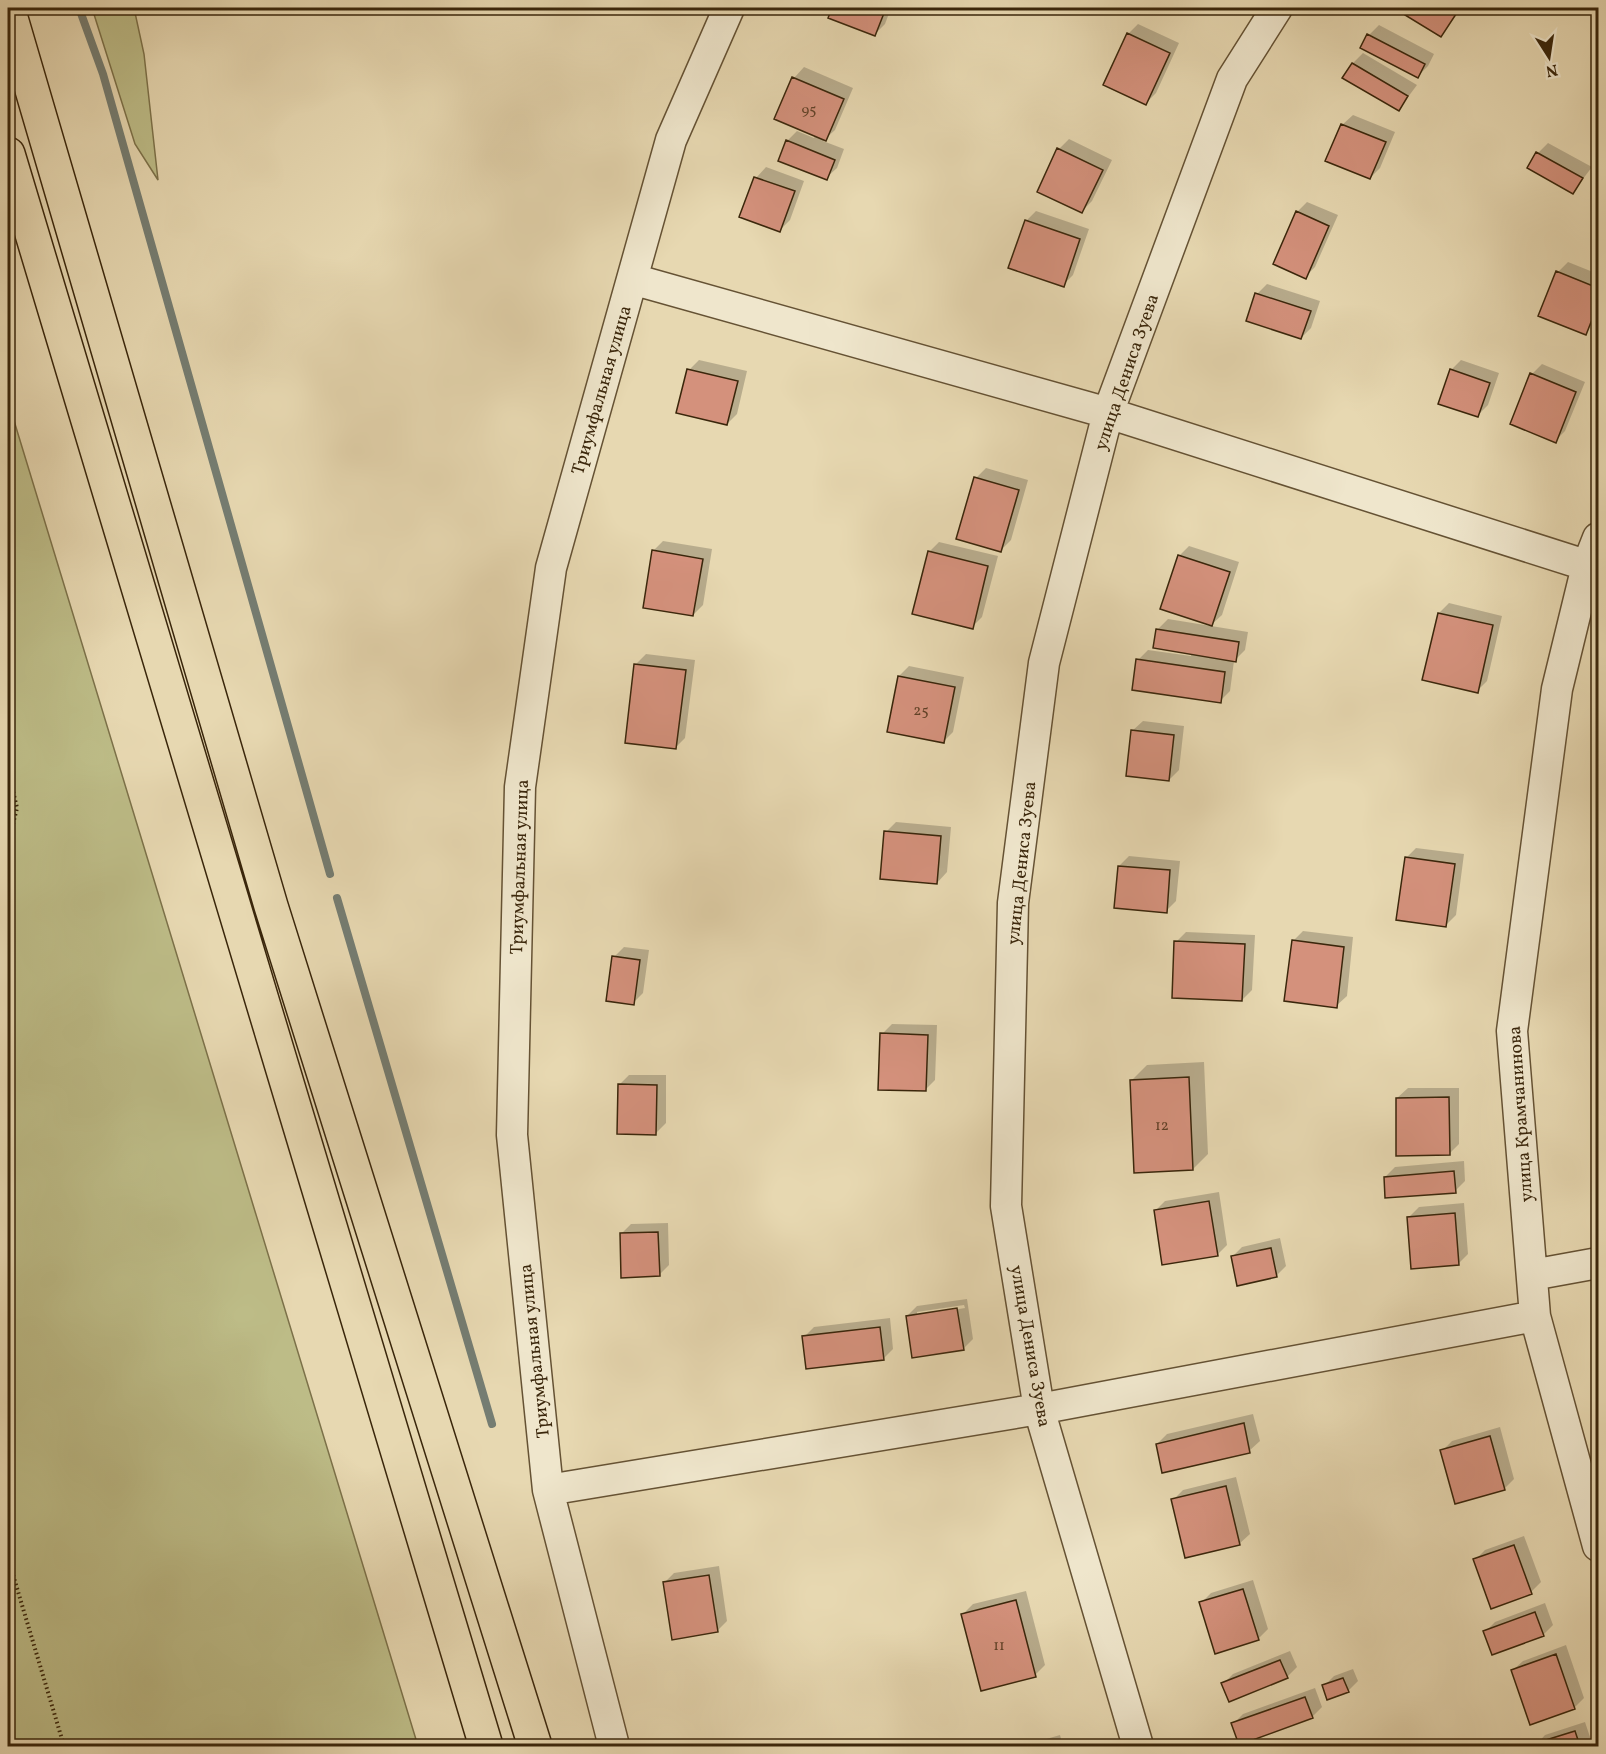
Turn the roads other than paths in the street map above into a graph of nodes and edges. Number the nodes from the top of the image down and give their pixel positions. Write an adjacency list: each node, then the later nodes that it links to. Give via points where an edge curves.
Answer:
1 (8, 8): 16 (main road, via 271,906)
2 (729, 8): 5 (street, Триумфальная улица, via 671,140)
3 (1277, 8): 6 (street, улица Дениса Зуева, via 1232,79)
4 (8, 154): 15 (main road)
5 (632, 279): 6 (street); 13 (street, Триумфальная улица, via 551,568 520,787 512,1135)
6 (1108, 413): 8 (street); 12 (street, улица Дениса Зуева, via 1044,663 1013,903 1006,1206)
7 (1599, 538): 8 (street, улица Крамчанинова)
8 (1593, 568): 10 (street, улица Крамчанинова, via 1557,689 1512,1031)
9 (1599, 1263): 10 (street)
10 (1532, 1275): 11 (street, улица Крамчанинова)
11 (1535, 1316): 12 (street); 14 (street, улица Крамчанинова)
12 (1039, 1409): 13 (street); 18 (street, улица Дениса Зуева)
13 (548, 1490): 17 (street, Триумфальная улица)
14 (1599, 1546)
15 (486, 1746)
16 (535, 1746)
17 (614, 1746)
18 (1138, 1746)

